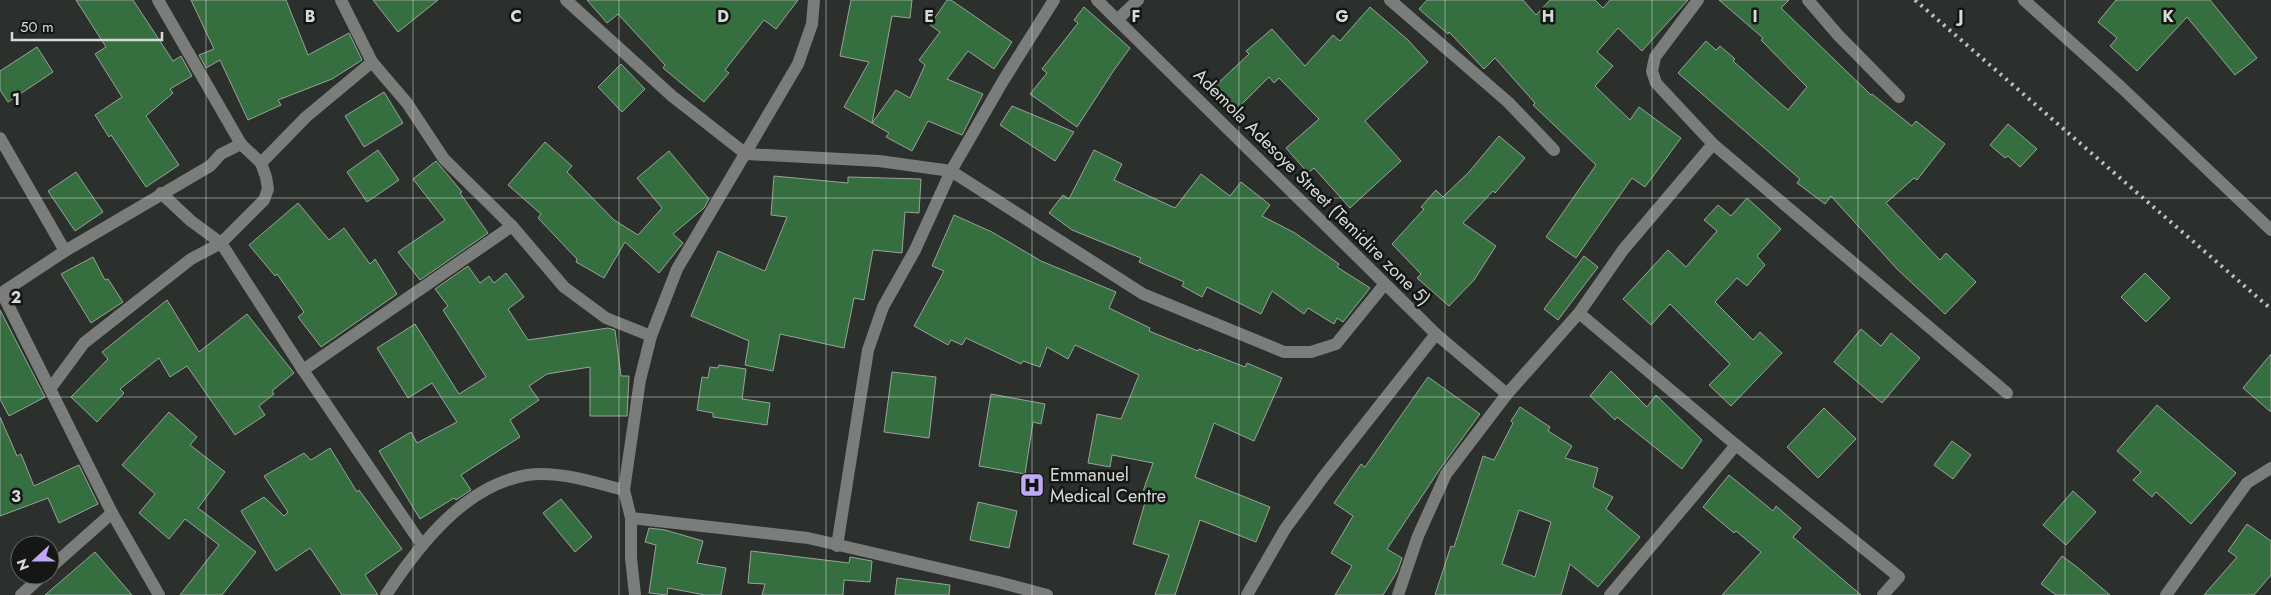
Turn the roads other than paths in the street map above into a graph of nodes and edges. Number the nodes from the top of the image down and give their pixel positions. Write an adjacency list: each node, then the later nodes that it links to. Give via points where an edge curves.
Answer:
1 (158, 0): 16 (street)
2 (341, 0): 13 (street)
3 (566, 0): 19 (street, via 672,96)
4 (814, 0): 19 (street, via 812,24 798,64)
5 (1054, 0): 21 (street)
6 (1097, 0): 12 (street, Ademola Adesoye Street (Temidire zone 5))
7 (1138, 0): 12 (street)
8 (1390, 0): 18 (street, via 1508,102)
9 (1698, 0): 17 (street, via 1655,57 1652,71 1656,83)
10 (1808, 0): 14 (street)
11 (2024, 0): 24 (street)
12 (1118, 19): 27 (street, Ademola Adesoye Street (Temidire zone 5))
13 (372, 62): 20 (street, via 306,116); 23 (street, via 407,103 444,159)
14 (1899, 97)
15 (0, 138): 26 (street)
16 (241, 144): 20 (street); 22 (street, via 221,154 210,166)
17 (1713, 144): 29 (street, via 1623,250); 34 (street)
18 (1554, 150)
19 (746, 154): 21 (street, via 879,161); 31 (street, via 676,269)
20 (261, 162): 25 (street, via 268,189 264,200)
21 (951, 171): 27 (street, via 1143,294 1284,352 1311,352 1336,344); 42 (street, via 916,250 883,307 868,350)
22 (161, 193): 25 (street, via 190,221); 26 (street)
23 (512, 226): 31 (street, via 564,287 606,318); 32 (street)
24 (2271, 230)
25 (221, 243): 32 (street); 33 (street, via 191,258 84,343)
26 (65, 251): 28 (street)
27 (1384, 285): 30 (street, Ademola Adesoye Street (Temidire zone 5))
28 (1, 294): 33 (street)
29 (1579, 313): 35 (street); 36 (street)
30 (1436, 334): 35 (street, Ademola Adesoye Street (Temidire zone 5)); 50 (street, via 1285,529)
31 (651, 336): 38 (street, via 640,380)
32 (304, 370): 41 (street)
33 (50, 389): 39 (street)
34 (2007, 393)
35 (1507, 394): 51 (street, via 1446,474 1418,536)
36 (1736, 445): 52 (street); 53 (street, via 1899,577)
37 (2271, 468): 54 (street, via 2247,483)
38 (624, 490): 40 (street); 41 (street, via 574,477 528,475 486,488 465,503)
39 (112, 513): 43 (street); 46 (street)
40 (630, 518): 42 (street, via 808,538); 48 (street)
41 (422, 545): 47 (street)
42 (837, 546): 49 (street)
43 (60, 559)
44 (32, 585): 45 (street)
45 (21, 595)
46 (159, 595)
47 (386, 595)
48 (635, 595)
49 (1047, 595)
50 (1247, 595)
51 (1398, 595)
52 (1610, 595)
53 (1883, 595)
54 (2166, 595)

